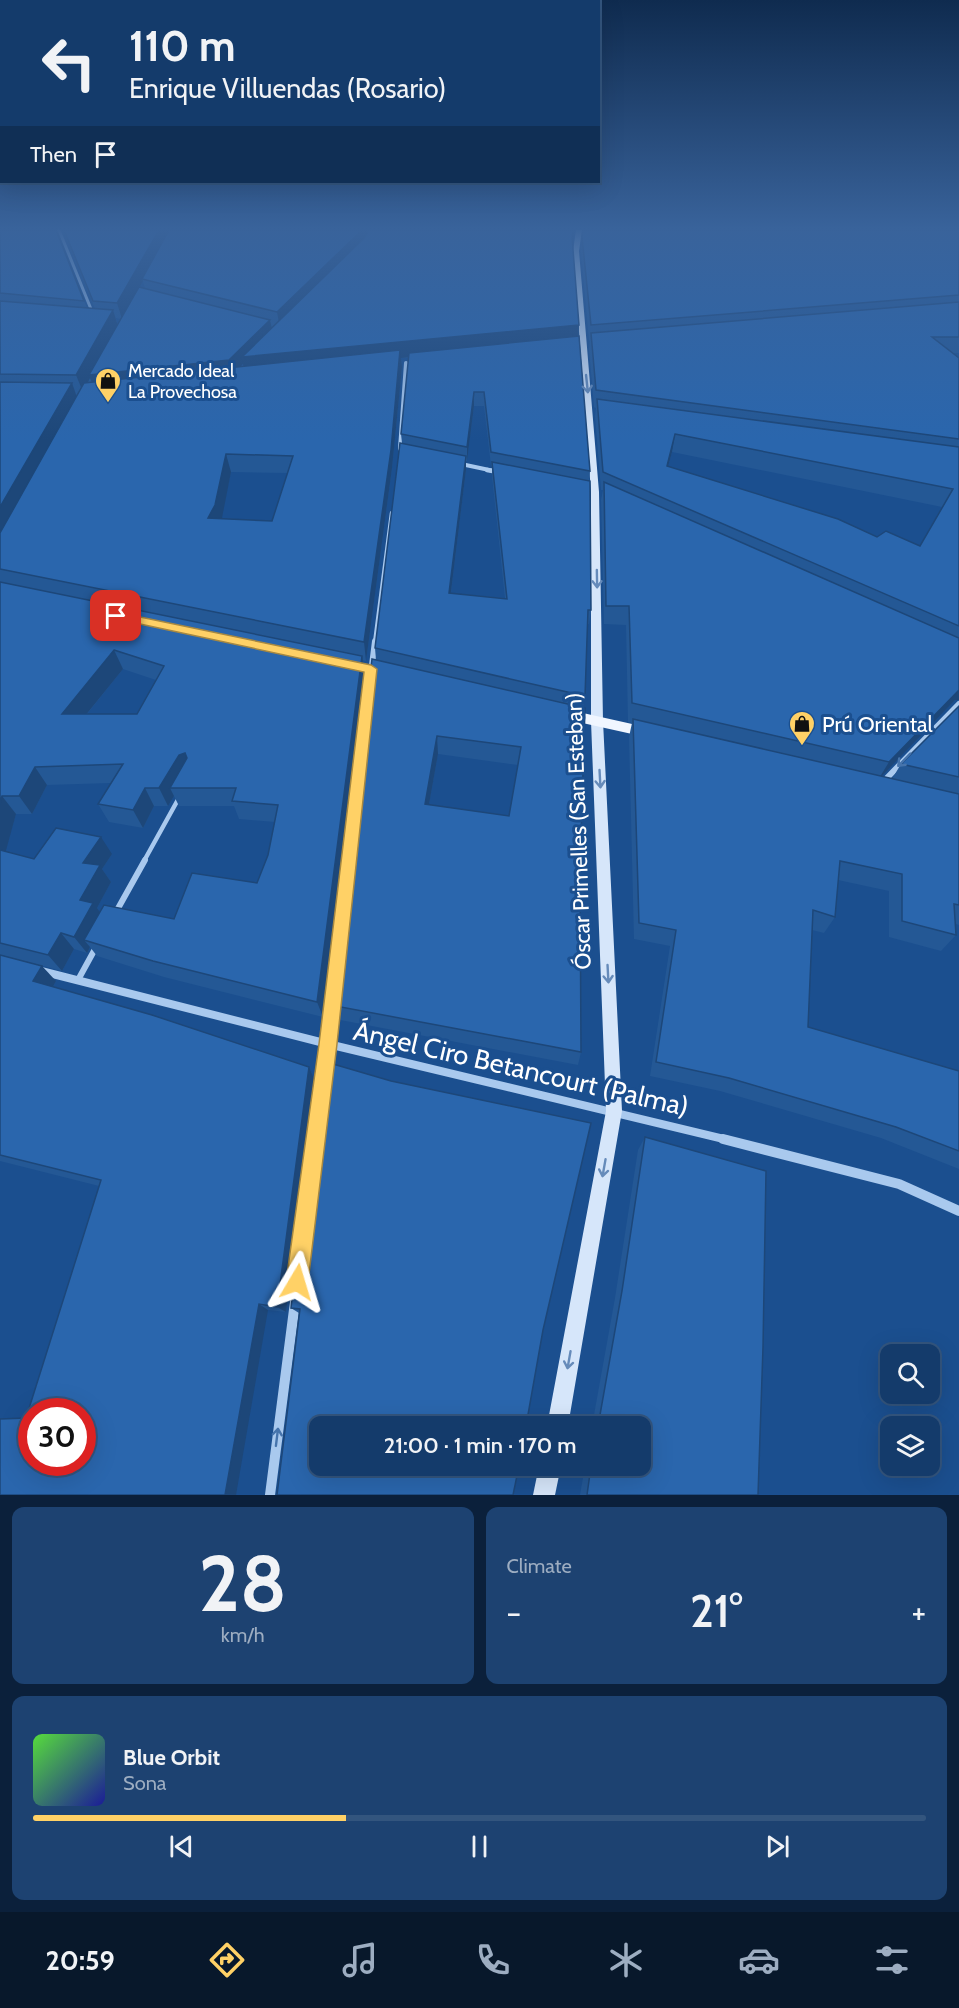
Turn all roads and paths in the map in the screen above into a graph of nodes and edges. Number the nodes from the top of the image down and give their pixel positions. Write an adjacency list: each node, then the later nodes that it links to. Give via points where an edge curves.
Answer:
1 (87, 300): 3 (street)
2 (580, 300): 5 (main road, Óscar Primelles (San Esteban))
3 (96, 321)
4 (594, 344): 5 (main road)
5 (583, 345): 6 (main road); 14 (main road, Óscar Primelles (San Esteban), one-way to 14)
6 (571, 346)
7 (418, 362): 8 (main road)
8 (406, 363): 9 (main road); 10 (street, via 400,452)
9 (394, 364)
10 (411, 454)
11 (457, 464): 12 (street)
12 (503, 473)
13 (584, 490): 14 (street)
14 (596, 492): 15 (street); 19 (main road, Óscar Primelles (San Esteban), one-way to 19)
15 (606, 497)
16 (392, 509): 21 (street)
17 (959, 704): 23 (street, one-way to 23)
18 (552, 710): 19 (main road)
19 (597, 721): 20 (main road); 32 (main road, Óscar Primelles (San Esteban), one-way to 32)
20 (664, 737)
21 (363, 739)
22 (186, 785): 25 (lane)
23 (872, 786): 24 (main road)
24 (901, 793)
25 (112, 919)
26 (101, 939): 28 (lane)
27 (33, 969): 28 (street, Ángel Ciro Betancourt (Palma))
28 (78, 980): 30 (street, Ángel Ciro Betancourt (Palma))
29 (333, 997): 30 (street)
30 (328, 1044): 31 (street); 32 (street, Ángel Ciro Betancourt (Palma))
31 (322, 1092)
32 (614, 1111): 33 (street, Ángel Ciro Betancourt (Palma), via 898,1184); 35 (main road, Óscar Primelles (San Esteban), one-way to 35)
33 (959, 1211)
34 (296, 1293): 37 (street, one-way to 34)
35 (559, 1416)
36 (548, 1476): 38 (main road)
37 (270, 1495)
38 (544, 1495)

